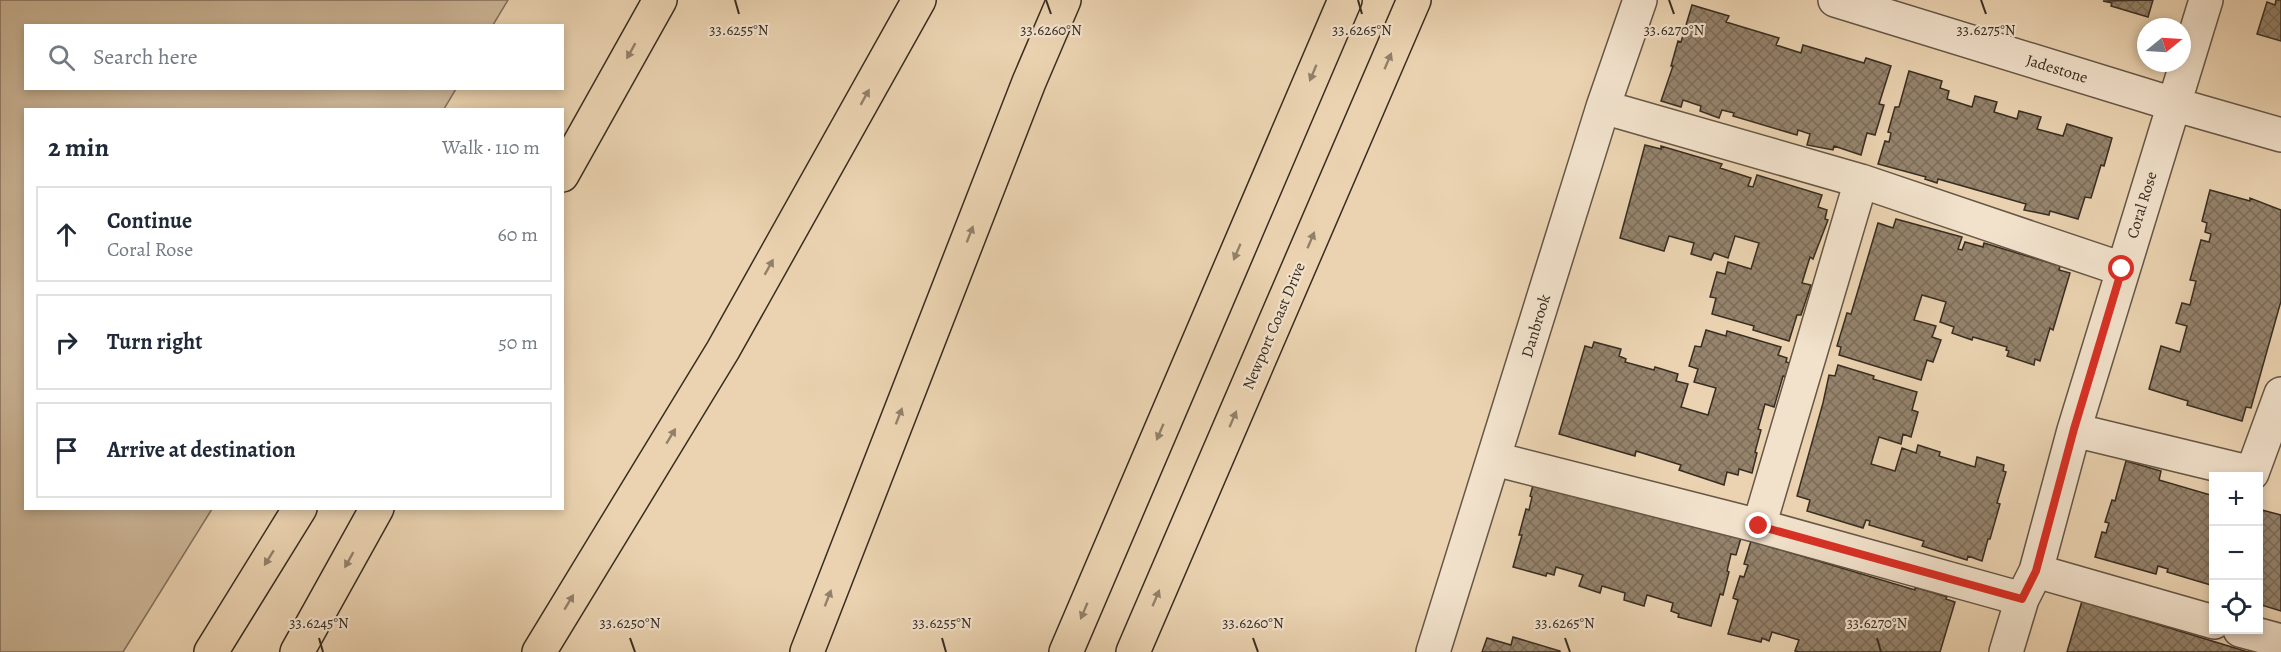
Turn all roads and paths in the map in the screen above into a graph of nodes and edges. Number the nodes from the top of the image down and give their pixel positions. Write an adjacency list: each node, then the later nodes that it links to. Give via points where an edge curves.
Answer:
1 (660, 0): 12 (main road, one-way to 12)
2 (919, 0): 27 (main road, one-way to 2, via 723,350)
3 (1064, 0): 28 (main road, one-way to 3)
4 (1345, 0): 29 (main road, one-way to 29)
5 (1414, 0): 30 (main road, Newport Coast Drive, one-way to 5)
6 (1640, 0): 10 (street, Danbrook)
7 (1835, 0): 9 (street, Jadestone)
8 (2206, 0): 9 (street, Coral Rose)
9 (2173, 104): 11 (street, Jadestone); 14 (street, Coral Rose)
10 (1603, 107): 13 (street); 17 (street, Danbrook)
11 (2281, 135)
12 (564, 171)
13 (1861, 181): 14 (street); 20 (street)
14 (2122, 269): 16 (street, Coral Rose)
15 (2281, 394): 16 (street, via 2252,473)
16 (2074, 429): 21 (street, Coral Rose)
17 (1495, 459): 20 (street); 31 (street, Danbrook)
18 (299, 510): 25 (main road, one-way to 25)
19 (376, 510): 26 (main road, one-way to 26)
20 (1759, 526): 21 (street)
21 (2029, 585): 22 (street); 32 (street, Coral Rose)
22 (2209, 621)
23 (2255, 634): 24 (street)
24 (2281, 641)
25 (211, 652)
26 (297, 652)
27 (539, 652)
28 (807, 652)
29 (1066, 652)
30 (1133, 652)
31 (1433, 652)
32 (2006, 652)

